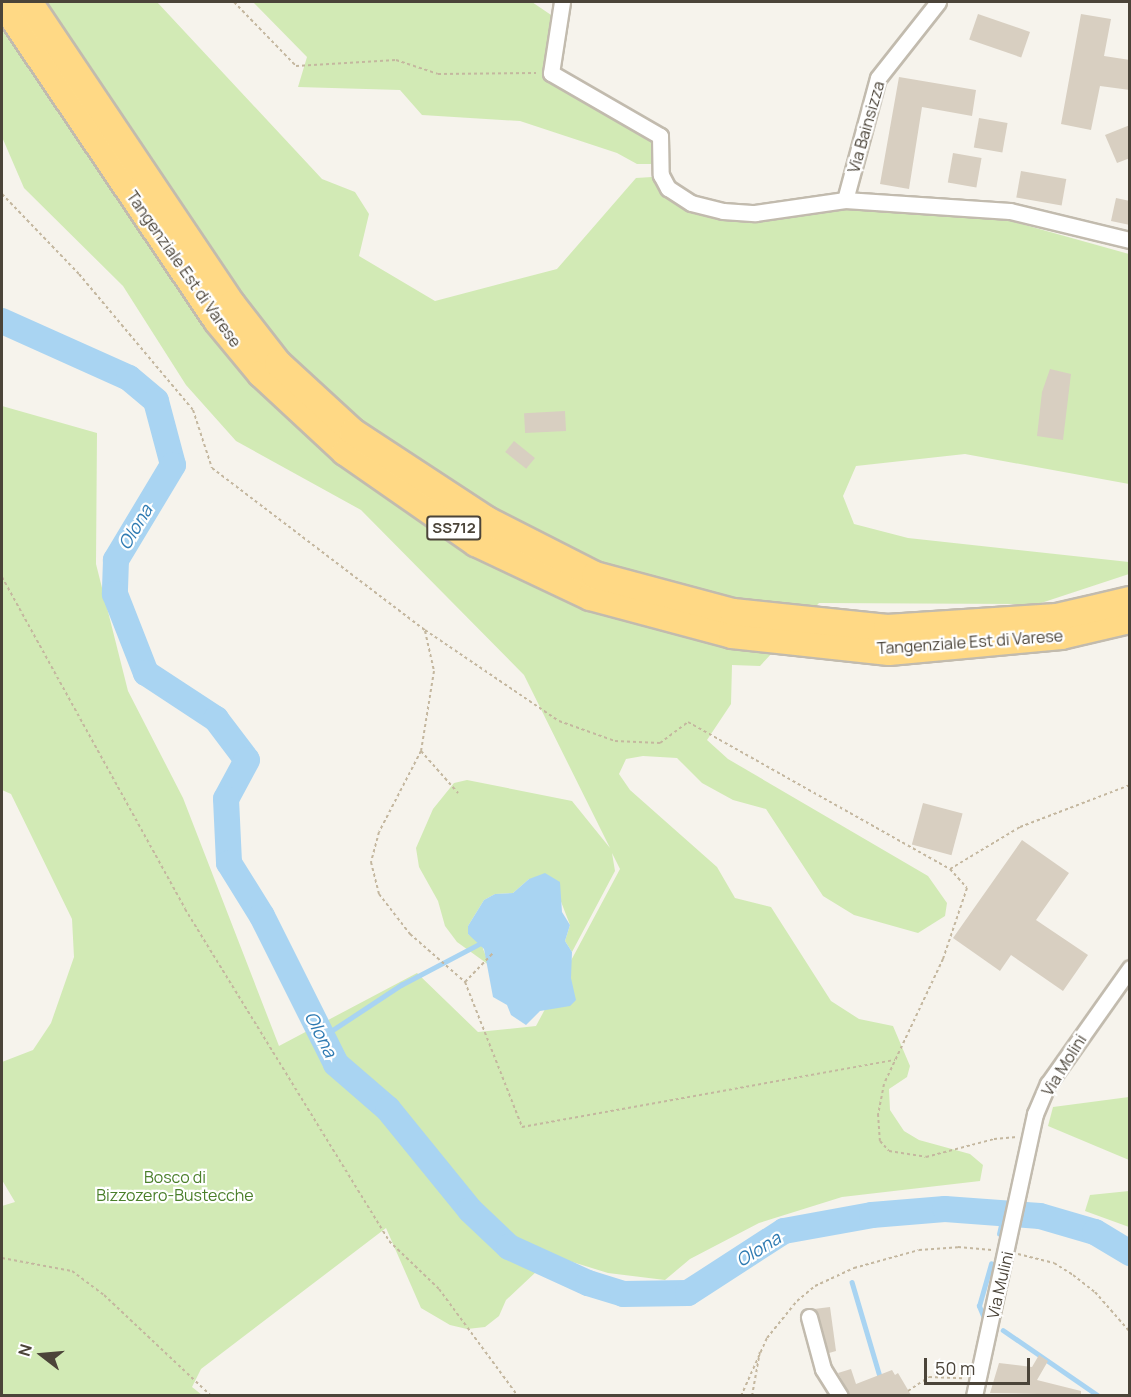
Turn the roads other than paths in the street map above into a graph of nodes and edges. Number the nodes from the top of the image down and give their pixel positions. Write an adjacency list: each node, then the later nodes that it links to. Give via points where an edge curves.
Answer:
1 (2, 2): 8 (highway, Tangenziale Est di Varese / SS712, via 217,321 261,374 345,452 476,543 590,597 732,635 889,652 1061,636)
2 (29, 2): 7 (highway, Tangenziale Est di Varese / SS712, via 232,303 278,363 352,432 487,520 595,575 733,612 888,628 1057,617)
3 (562, 2): 5 (street, via 551,73 660,136 661,175 668,188 691,203 723,211 755,213)
4 (938, 2): 5 (street, Via Bainsizza, via 878,78)
5 (845, 200): 6 (street, via 1010,211)
6 (1130, 240)
7 (1130, 600)
8 (1130, 620)
9 (1130, 968): 10 (street, Via Molini, via 1048,1084)
10 (1022, 1174): 13 (street, Via Mulini)
11 (809, 1317): 12 (street, via 822,1368)
12 (840, 1395)
13 (974, 1395)

